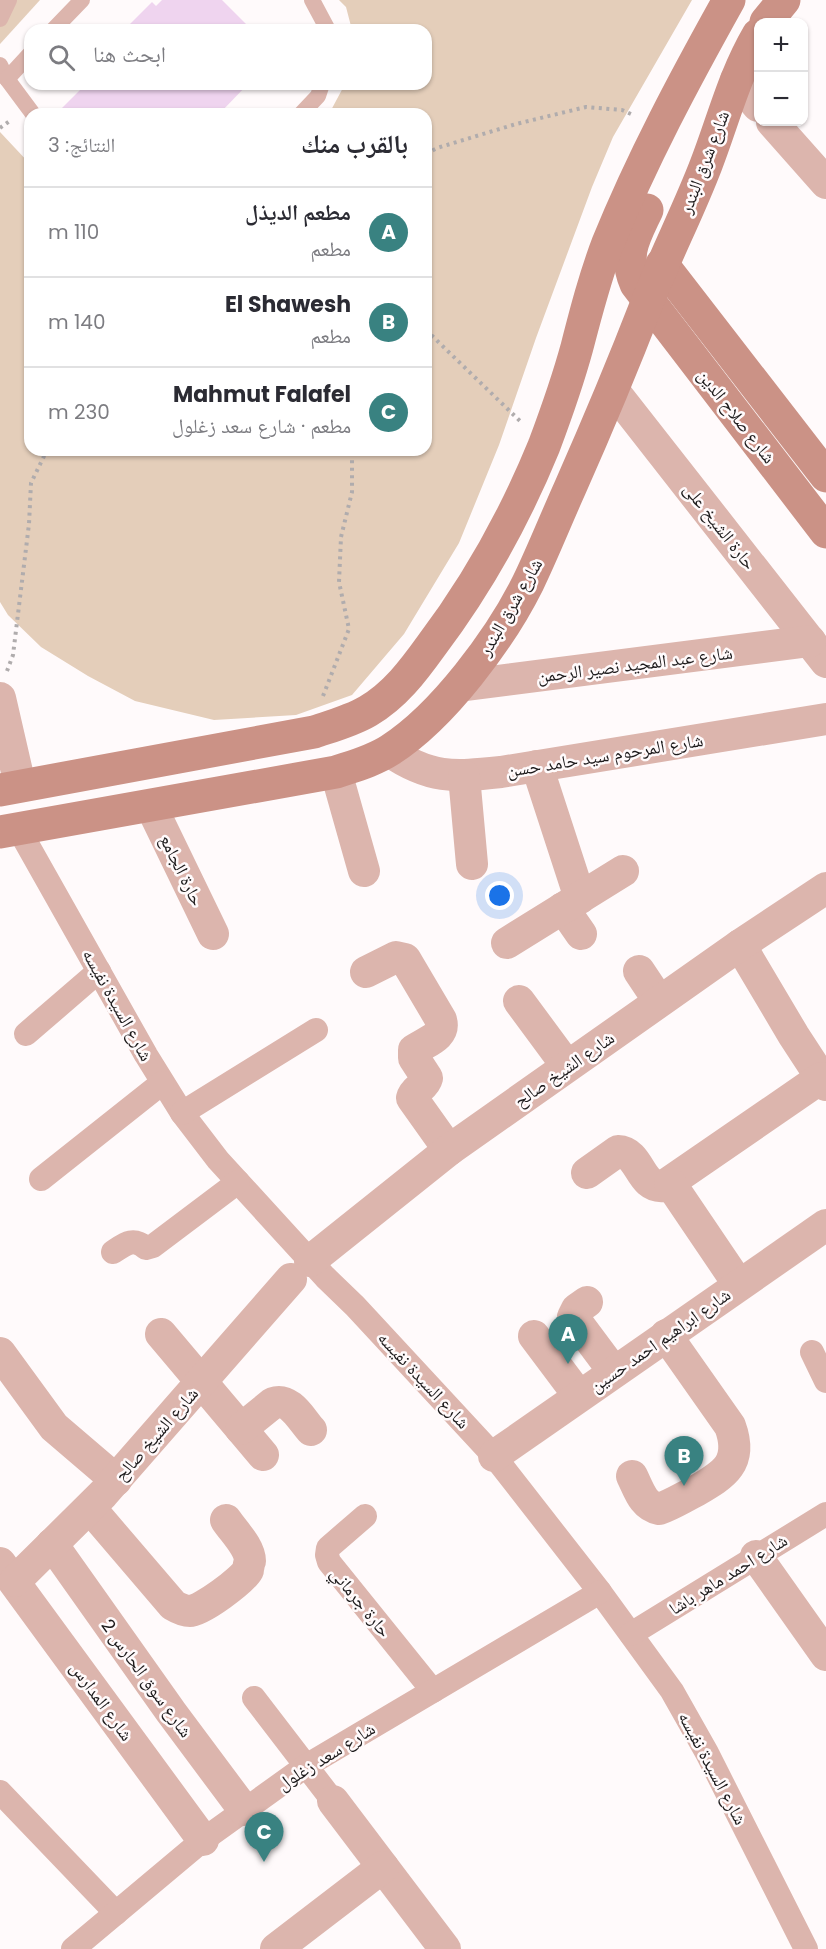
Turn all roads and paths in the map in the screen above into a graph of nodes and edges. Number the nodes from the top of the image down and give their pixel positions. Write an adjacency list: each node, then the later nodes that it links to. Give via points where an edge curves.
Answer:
1 (9, 0): 5 (lane)
2 (82, 0): 6 (lane)
3 (312, 0): 7 (lane)
4 (729, 0): 12 (main road)
5 (0, 19)
6 (59, 24)
7 (325, 24)
8 (754, 45): 11 (main road, شارع شرق البندر)
9 (24, 58): 10 (lane)
10 (3, 72): 15 (lane)
11 (736, 80): 14 (street); 21 (main road, شارع شرق البندر, via 706,164)
12 (684, 81): 17 (main road); 22 (main road, شارع صلاح الدين, via 685,108 680,134 631,245 629,269)
13 (320, 90): 16 (lane)
14 (754, 100)
15 (29, 108)
16 (307, 108)
17 (661, 125): 19 (path, via 621,110 586,107); 25 (main road, via 599,267)
18 (776, 126): 20 (street)
19 (432, 151)
20 (826, 183)
21 (662, 264): 22 (main road, شارع شرق البندر); 28 (main road, شارع صلاح الدين)
22 (648, 301): 24 (main road, شارع شرق البندر); 29 (main road, شارع صلاح الدين)
23 (432, 336): 25 (path)
24 (613, 390): 30 (street, حارة الشيخ على); 32 (main road, شارع شرق البندر, via 527,585)
25 (544, 445): 34 (main road, via 488,560 412,672 368,711)
26 (45, 456): 31 (path, via 31,483 13,655)
27 (352, 456): 34 (path, via 352,492 341,537 339,582 349,629 324,692)
28 (826, 476)
29 (826, 532)
30 (818, 651): 32 (street, شارع عبد المجيد نصير الرحمن)
31 (3, 686): 39 (street)
32 (459, 686): 35 (main road, شارع شرق البندر, via 412,735)
33 (826, 719): 36 (street, شارع المرحوم سيد حامد حسن)
34 (314, 732): 39 (main road)
35 (389, 751): 37 (main road, شارع شرق البندر); 38 (street, شارع المرحوم سيد حامد حسن, via 425,771)
36 (537, 766): 38 (street, شارع المرحوم سيد حامد حسن); 46 (street)
37 (336, 772): 40 (main road, شارع شرق البندر); 43 (street)
38 (464, 776): 42 (street)
39 (10, 788)
40 (151, 806): 41 (main road, شارع شرق البندر); 47 (street, حارة الجامع)
41 (9, 830): 51 (street, شارع السيدة نفيسه)
42 (472, 864)
43 (364, 871)
44 (623, 871): 46 (street)
45 (826, 888): 50 (street, شارع الشيخ صالح)
46 (572, 903): 48 (street); 49 (street)
47 (213, 934)
48 (581, 934)
49 (507, 943)
50 (740, 945): 55 (street, شارع الشيخ صالح); 59 (street)
51 (99, 971): 57 (street); 60 (street, شارع السيدة نفيسه)
52 (639, 971): 55 (street)
53 (366, 972): 62 (street, via 396,957 405,958 441,1020 441,1033 414,1050 414,1058 427,1078 412,1098)
54 (519, 1001): 58 (street)
55 (659, 1001): 58 (street, شارع الشيخ صالح)
56 (316, 1030): 61 (street)
57 (26, 1034)
58 (567, 1066): 62 (street, شارع الشيخ صالح)
59 (824, 1081): 66 (street)
60 (162, 1083): 61 (street, شارع السيدة نفيسه); 64 (street)
61 (182, 1113): 65 (street, شارع السيدة نفيسه)
62 (448, 1150): 69 (street, شارع الشيخ صالح)
63 (587, 1173): 66 (street, via 622,1151 651,1185)
64 (41, 1179)
65 (238, 1182): 68 (street, via 153,1246 146,1248 131,1241); 69 (street, شارع السيدة نفيسه)
66 (670, 1184): 70 (street)
67 (826, 1225): 70 (street, شارع ابراهيم احمد حسين)
68 (113, 1252)
69 (300, 1270): 79 (street, شارع الشيخ صالح); 84 (street, شارع السيدة نفيسه, via 355,1306)
70 (739, 1285): 73 (street, شارع ابراهيم احمد حسين)
71 (587, 1302): 77 (street, via 573,1317)
72 (161, 1334): 79 (street)
73 (666, 1335): 77 (street, شارع ابراهيم احمد حسين); 85 (street, via 730,1426 735,1453 721,1476 659,1509 646,1502)
74 (534, 1336): 80 (street)
75 (813, 1352): 78 (street)
76 (0, 1353): 86 (street, via 54,1427)
77 (614, 1372): 80 (street, شارع ابراهيم احمد حسين)
78 (826, 1381)
79 (201, 1382): 81 (street); 86 (street, شارع الشيخ صالح)
80 (579, 1396): 84 (street, شارع ابراهيم احمد حسين)
81 (241, 1429): 82 (street, via 279,1401 290,1406); 83 (street)
82 (311, 1430)
83 (263, 1455)
84 (494, 1456): 94 (street, شارع السيدة نفيسه)
85 (632, 1476)
86 (116, 1480): 87 (street, شارع الشيخ صالح)
87 (90, 1508): 90 (street, via 173,1605 191,1611 200,1609 248,1569 247,1550); 91 (street, شارع الشيخ صالح)
88 (826, 1514): 92 (street, شارع احمد ماهر باشا)
89 (365, 1516): 97 (street, حارة جرماني, via 328,1548 329,1562)
90 (226, 1520)
91 (52, 1544): 93 (street, شارع الشيخ صالح); 102 (street, شارع سوق الحارس 2)
92 (756, 1556): 95 (street, شارع احمد ماهر باشا); 96 (street)
93 (7, 1572): 103 (street, شارع المدارس)
94 (600, 1592): 95 (street, شارع السيدة نفيسه); 97 (street, شارع سعد زغلول)
95 (631, 1634): 109 (street, شارع السيدة نفيسه, via 672,1691 707,1753)
96 (826, 1655)
97 (433, 1691): 99 (street, شارع سعد زغلول)
98 (254, 1698): 99 (street)
99 (306, 1766): 101 (street); 102 (street, شارع سعد زغلول)
100 (0, 1792): 105 (street)
101 (333, 1801): 104 (street)
102 (243, 1810): 103 (street, شارع سعد زغلول)
103 (203, 1840): 105 (street, شارع سعد زغلول)
104 (383, 1867): 107 (street); 108 (street)
105 (116, 1912): 106 (street, شارع سعد زغلول)
106 (73, 1949)
107 (276, 1949)
108 (445, 1949)
109 (806, 1949)

